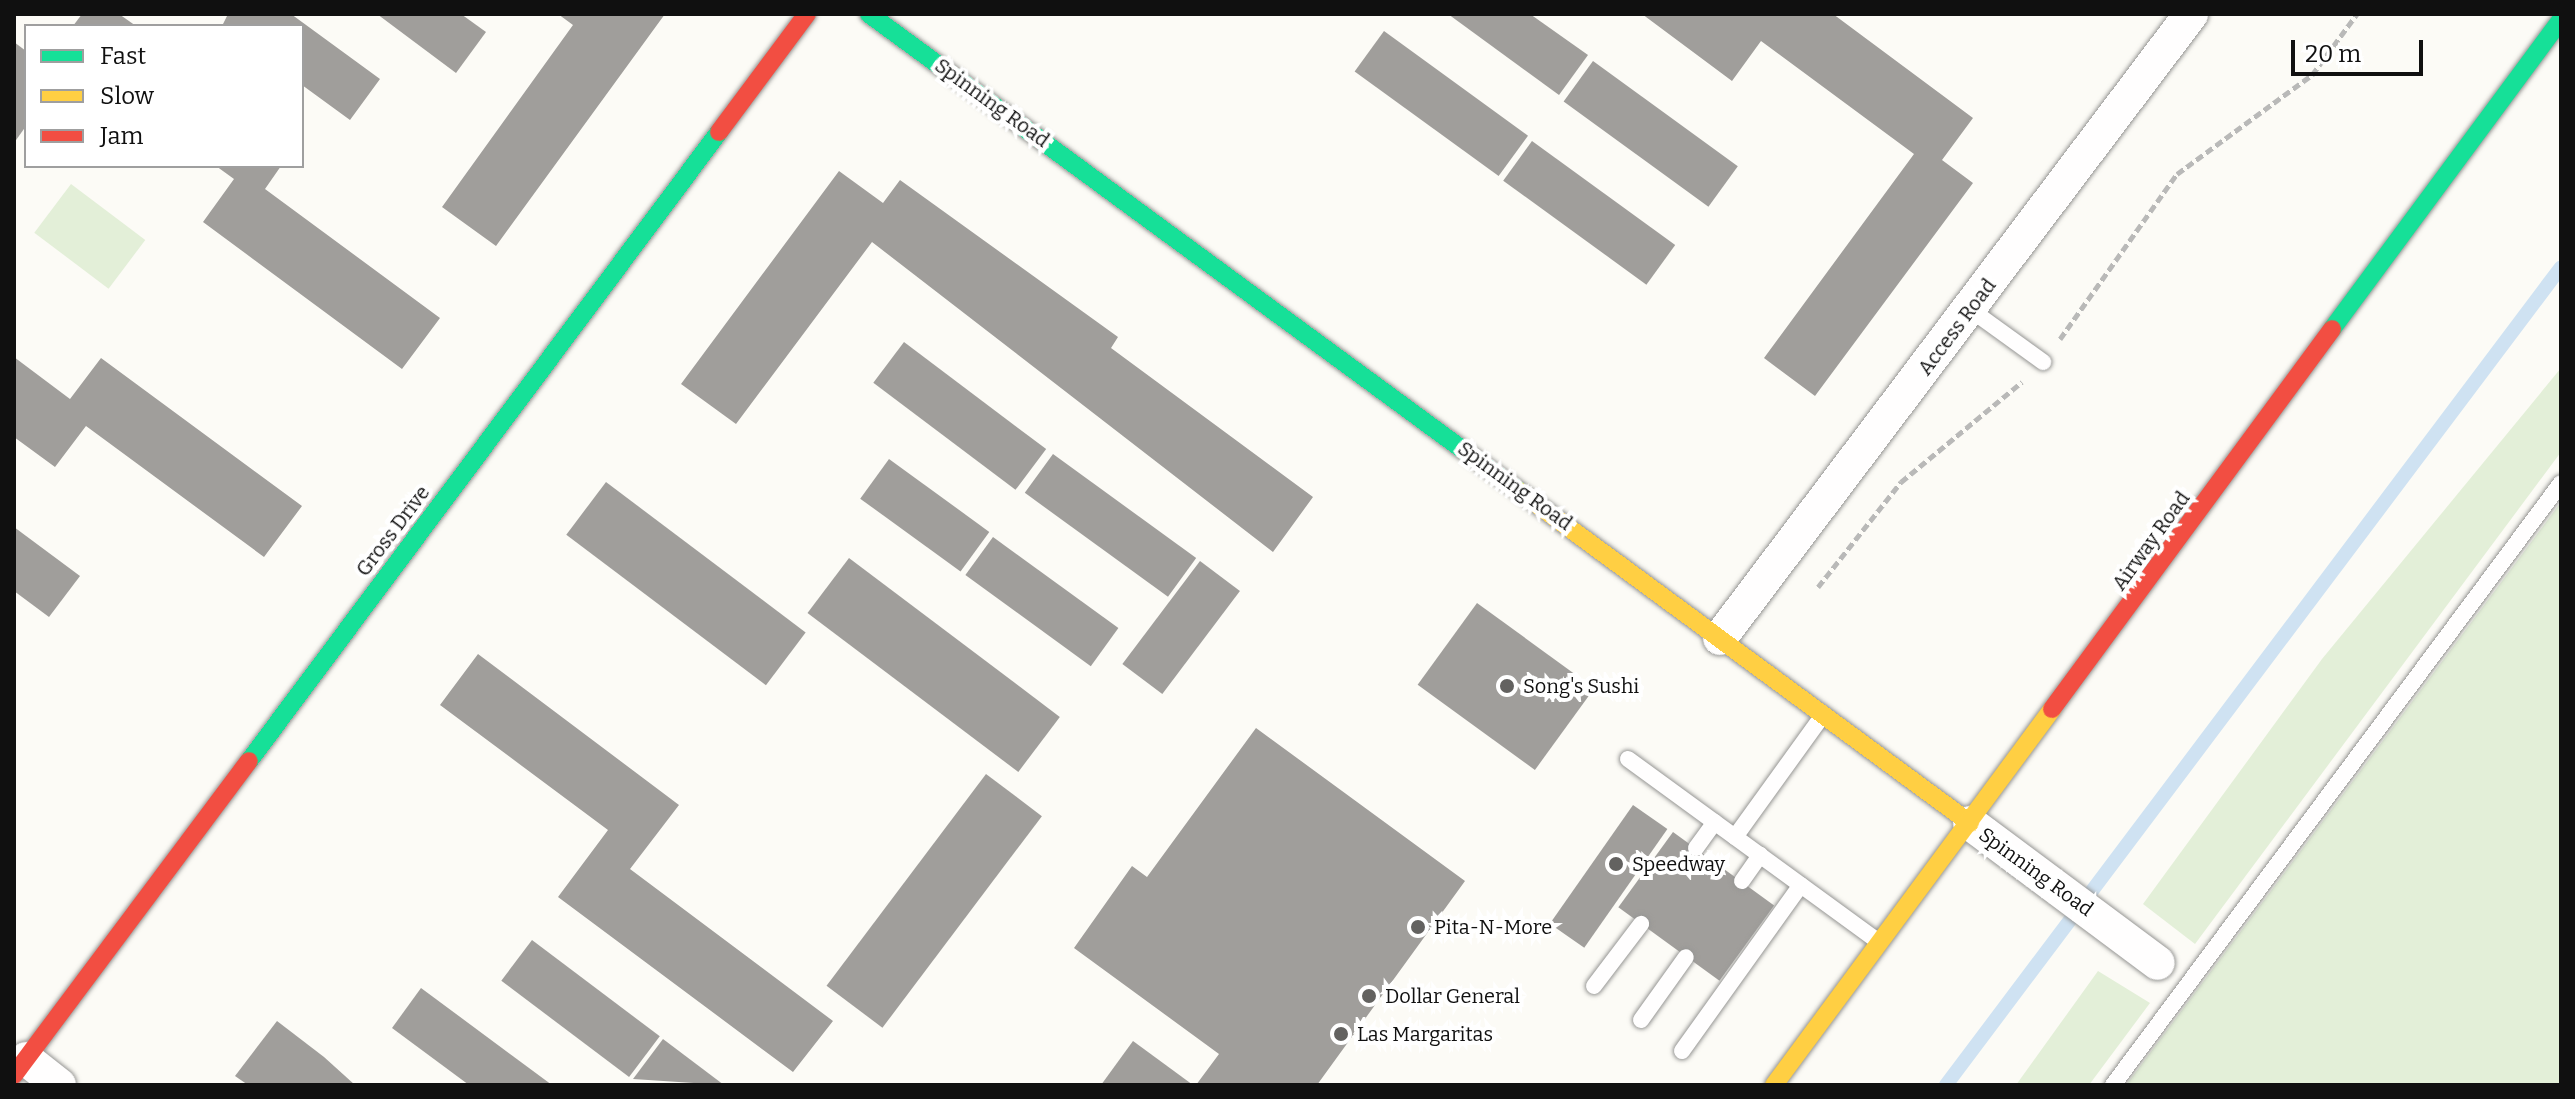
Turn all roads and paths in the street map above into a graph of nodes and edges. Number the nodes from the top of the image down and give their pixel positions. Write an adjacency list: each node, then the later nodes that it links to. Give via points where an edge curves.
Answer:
1 (807, 14): 28 (street, Gross Drive)
2 (869, 14): 10 (street, Spinning Road)
3 (2191, 14): 6 (street, Access Road)
4 (2357, 14): 7 (path, via 2312,75 2177,174)
5 (2561, 20): 14 (street, Airway Road)
6 (1971, 310): 7 (lane); 10 (street, Access Road)
7 (2043, 362): 9 (path, via 1901,482)
8 (2561, 483): 25 (lane)
9 (1818, 587)
10 (1720, 638): 11 (street, Spinning Road)
11 (1824, 714): 14 (street, Spinning Road); 15 (lane)
12 (1628, 759): 13 (lane)
13 (1715, 822): 15 (lane); 16 (lane)
14 (1970, 823): 21 (street, Airway Road); 23 (street, Spinning Road)
15 (1735, 837): 17 (lane)
16 (1696, 848)
17 (1760, 855): 18 (lane); 19 (lane)
18 (1742, 881)
19 (1801, 885): 21 (lane); 27 (lane)
20 (1641, 924): 24 (lane)
21 (1880, 943): 30 (street, Airway Road)
22 (1686, 957): 26 (lane)
23 (2158, 963): 25 (lane)
24 (1594, 986)
25 (2189, 986): 31 (lane)
26 (1641, 1020)
27 (1682, 1051)
28 (20, 1067): 29 (street)
29 (59, 1085)
30 (1774, 1085)
31 (2113, 1085)

